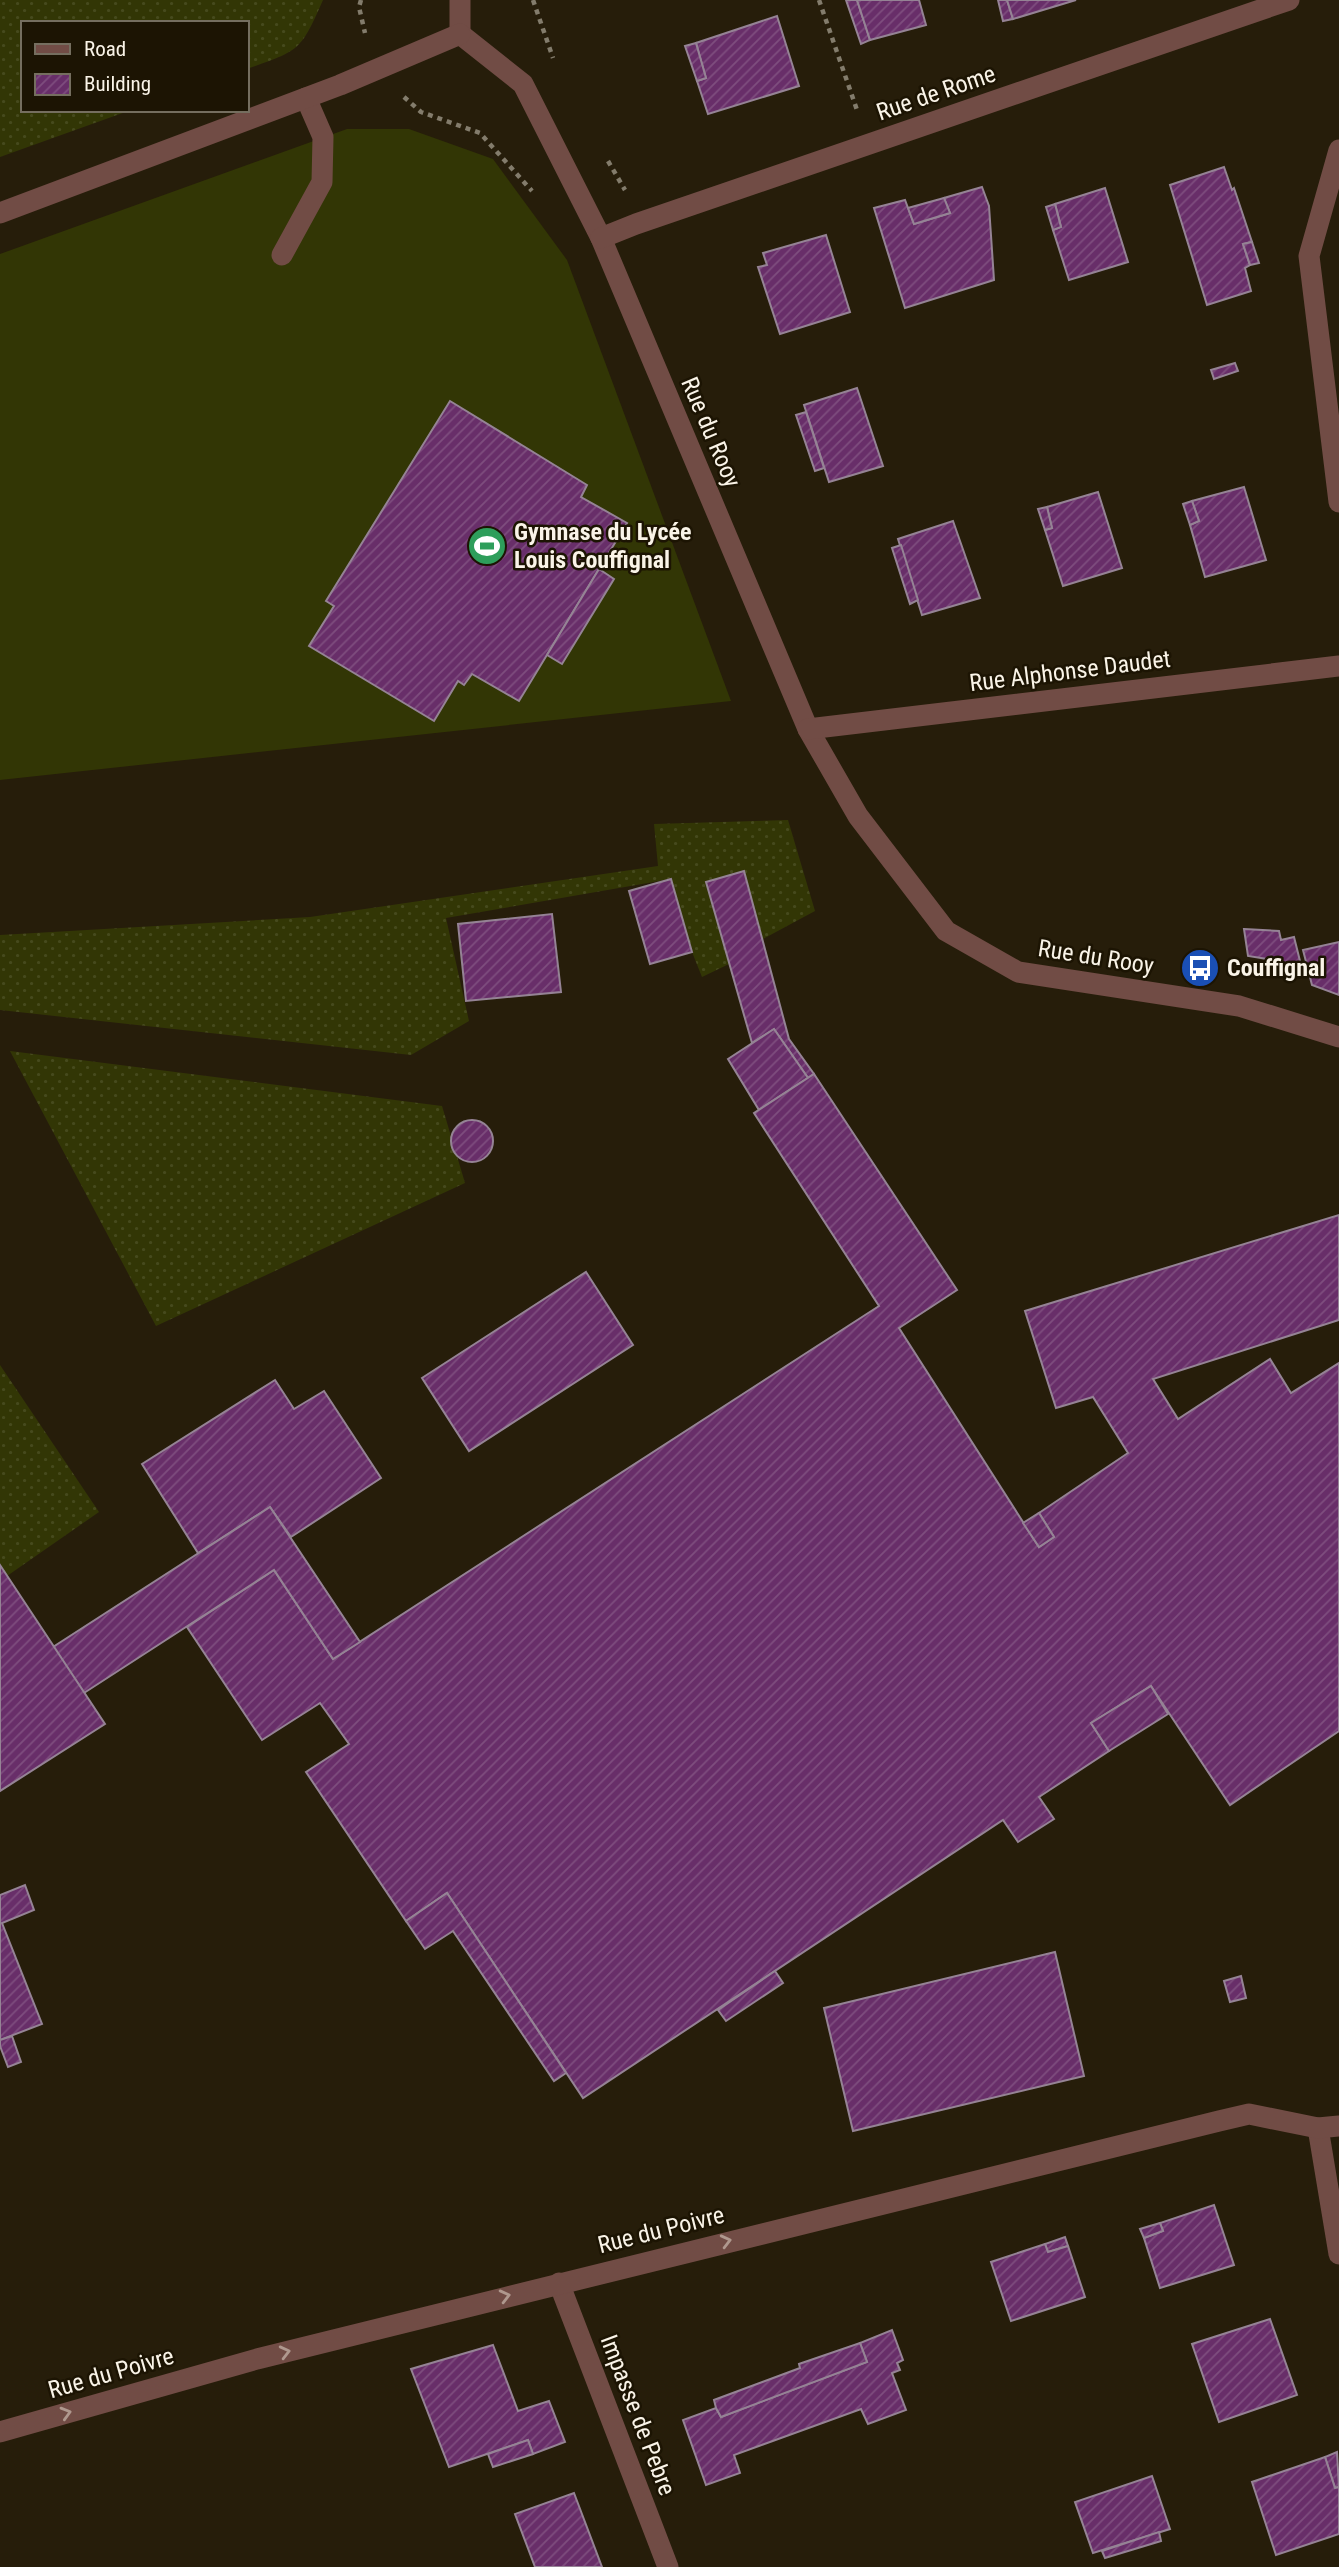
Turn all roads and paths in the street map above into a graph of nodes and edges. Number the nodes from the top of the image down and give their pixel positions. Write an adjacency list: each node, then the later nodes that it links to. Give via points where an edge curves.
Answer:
1 (361, 0): 6 (path)
2 (460, 0): 5 (street)
3 (819, 0): 8 (path)
4 (1289, 0): 8 (street, Rue de Rome)
5 (460, 34): 6 (street); 12 (street, Rue du Rooy, via 523,84)
6 (374, 71): 7 (street); 10 (path, via 421,112 480,133)
7 (306, 98): 11 (street); 13 (street, via 323,137 322,182)
8 (869, 144): 12 (street, Rue de Rome)
9 (1339, 149): 14 (street, via 1309,256)
10 (540, 201)
11 (0, 213)
12 (601, 238): 16 (street, Rue du Rooy)
13 (282, 255)
14 (1339, 502)
15 (1339, 666): 16 (street, Rue Alphonse Daudet)
16 (808, 729): 17 (street, Rue du Rooy, via 858,816 946,931 958,938 1018,972 1239,1006)
17 (1339, 1037)
18 (1329, 2127): 19 (street); 20 (street, Rue du Poivre, one-way to 18, via 1249,2114)
19 (1339, 2254)
20 (559, 2283): 21 (street, Rue du Poivre, one-way to 20, via 257,2359); 22 (street, Impasse de Pebre)
21 (0, 2432)
22 (668, 2567)

